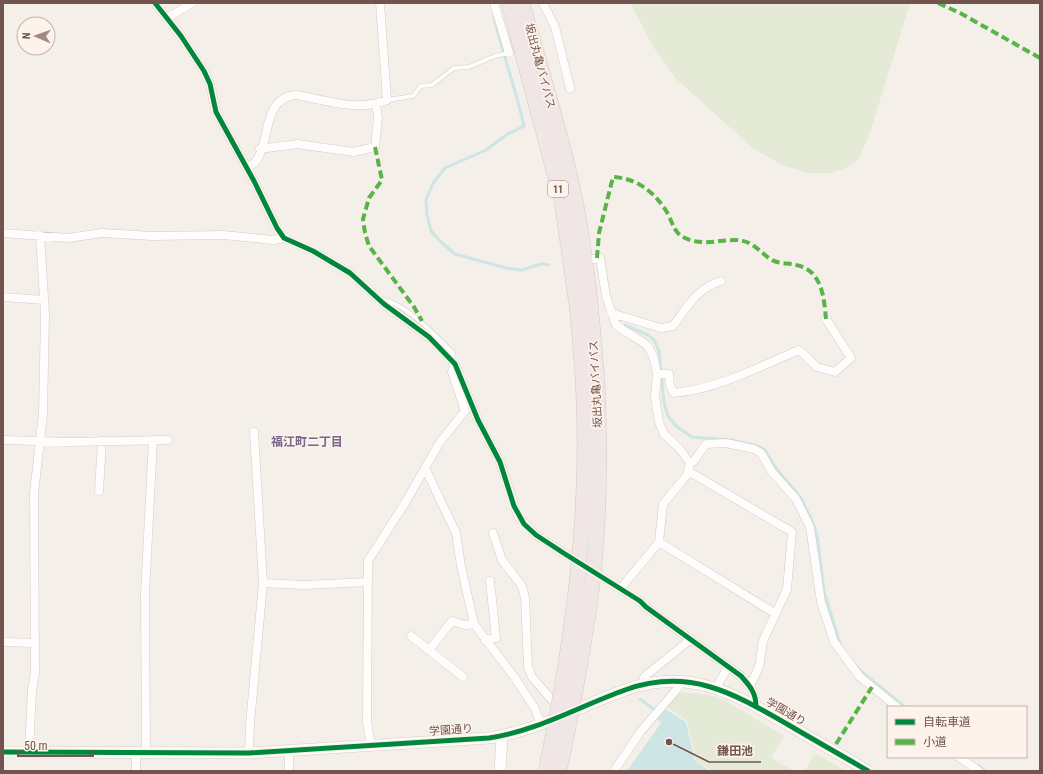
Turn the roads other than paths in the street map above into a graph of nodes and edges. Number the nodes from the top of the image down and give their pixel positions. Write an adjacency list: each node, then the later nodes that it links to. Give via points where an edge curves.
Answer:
1 (154, 3): 8 (street)
2 (192, 3): 8 (street)
3 (380, 3): 11 (street)
4 (494, 3): 9 (street)
5 (509, 3): 26 (highway, 坂出丸亀バイパス / 11, via 562,201)
6 (522, 3): 18 (highway, 坂出丸亀バイパス / 11, via 562,148)
7 (543, 3): 10 (street, via 554,27)
8 (167, 18): 14 (street, via 204,71 210,84 216,112)
9 (506, 54): 11 (lane, via 468,67 454,68 432,85 421,86 413,96)
10 (570, 88)
11 (386, 100): 12 (street)
12 (376, 104): 13 (street, via 344,104 303,96 288,96 278,103 270,115); 13 (street, via 378,117 375,147 353,152 297,144)
13 (260, 149): 14 (street, via 257,160)
14 (248, 168): 17 (street)
15 (3, 232): 16 (street)
16 (40, 235): 17 (street, via 68,238 102,233 273,240); 21 (street)
17 (284, 238): 24 (street, via 313,251 350,273 429,337)
18 (585, 260): 22 (street, via 600,258); 26 (highway, 坂出丸亀バイパス / 11)
19 (720, 282): 22 (street, via 708,285 699,292 674,326 661,328)
20 (3, 297): 21 (street)
21 (44, 300): 31 (street, via 43,414)
22 (611, 313): 25 (street, via 616,325 648,344)
23 (826, 318): 25 (street, via 851,358 835,372 817,367 799,350 731,378 690,391 674,392 670,386 669,374)
24 (453, 362): 34 (street, via 452,372 465,411 440,442); 41 (street, via 478,420 500,462 518,516 536,535)
25 (660, 374): 33 (street, via 655,397 659,422 664,434 679,448)
26 (590, 379): 71 (highway, 坂出丸亀バイパス / 11, bridge, via 582,536 570,645); 72 (highway, 坂出丸亀バイパス / 11, bridge, via 599,476 592,584 583,649)
27 (254, 432): 40 (street)
28 (3, 440): 31 (street)
29 (153, 440): 30 (street); 32 (street); 65 (street, via 145,593)
30 (168, 440)
31 (40, 441): 32 (street); 48 (street, via 34,493)
32 (102, 441): 35 (street)
33 (689, 467): 37 (street, via 687,475 663,504); 42 (street, via 792,532 787,590); 57 (street, via 706,444 726,443 761,453 772,472 796,499 810,527 821,602 834,642 860,677)
34 (425, 468): 39 (street, via 368,561); 43 (street, via 456,533)
35 (99, 491)
36 (493, 533): 58 (street, via 502,560 522,586 525,598 528,667 532,677)
37 (659, 542): 41 (street); 42 (street)
38 (490, 581): 46 (street, via 496,638)
39 (368, 582): 40 (street, via 305,585); 61 (street, via 367,722)
40 (262, 583): 66 (street)
41 (621, 588): 45 (street)
42 (776, 614): 54 (street, via 763,641 759,667)
43 (474, 624): 46 (street); 49 (street, via 452,622)
44 (411, 636): 49 (street)
45 (691, 639): 50 (street); 53 (street, via 644,677)
46 (485, 640): 59 (street, via 534,707)
47 (3, 642): 48 (street)
48 (35, 643): 63 (street, via 36,673 32,690)
49 (429, 650): 51 (street)
50 (728, 667): 54 (street); 55 (street)
51 (463, 677)
52 (680, 682): 53 (street, 学園通り); 55 (street, 学園通り); 73 (street, via 677,689 641,731)
53 (642, 684): 58 (street, 学園通り)
54 (750, 686): 56 (street, via 756,697)
55 (716, 688): 56 (street, 学園通り)
56 (756, 706): 74 (street, 学園通り)
57 (896, 706)
58 (563, 714): 59 (street, 学園通り)
59 (541, 724): 60 (street, 学園通り)
60 (502, 736): 61 (street, 学園通り); 70 (street)
61 (371, 746): 64 (street, 学園通り)
62 (3, 752): 63 (street, 学園通り)
63 (29, 752): 65 (street, 学園通り)
64 (289, 752): 66 (street, 学園通り); 69 (street)
65 (141, 753): 66 (street, 学園通り); 68 (street)
66 (249, 754)
67 (960, 758): 75 (street)
68 (136, 771)
69 (289, 771)
70 (500, 771)
71 (546, 771)
72 (559, 771)
73 (614, 771)
74 (868, 771)
75 (979, 771)

